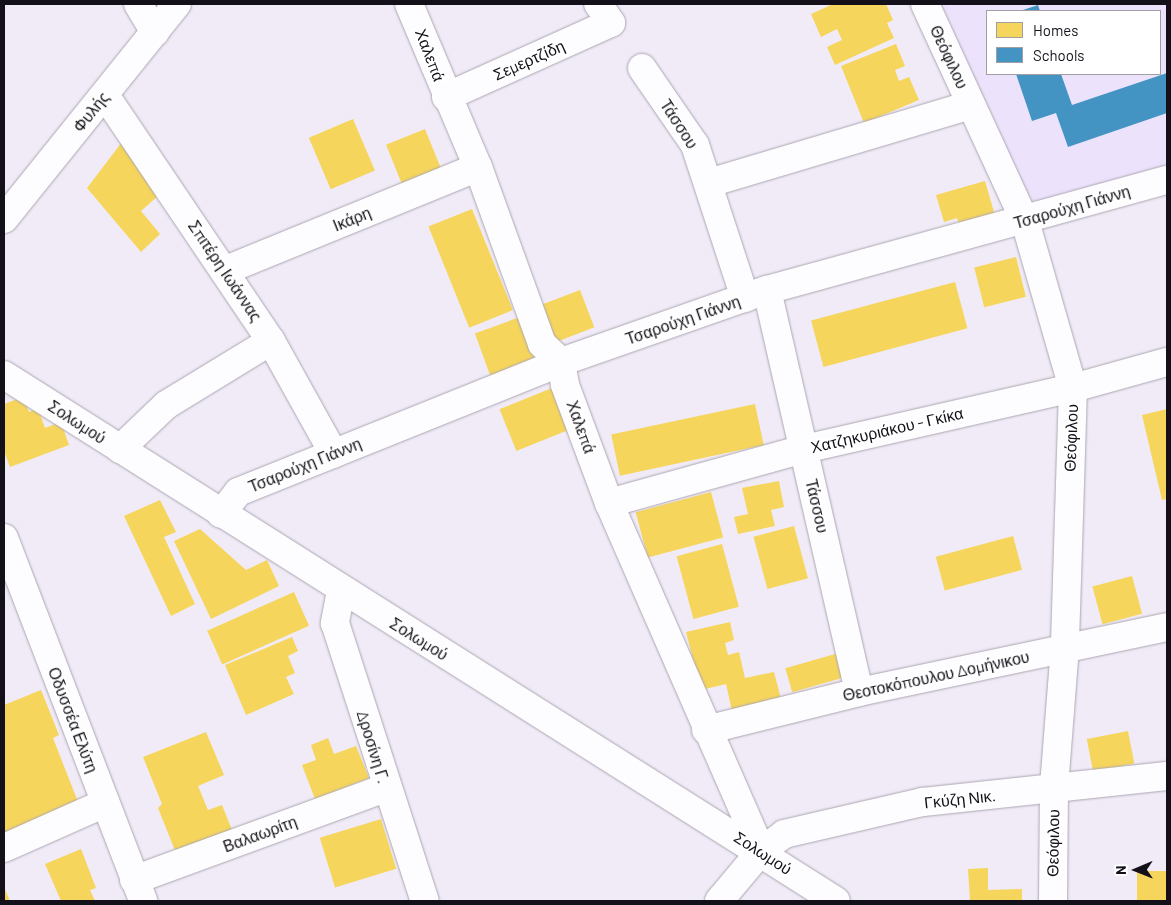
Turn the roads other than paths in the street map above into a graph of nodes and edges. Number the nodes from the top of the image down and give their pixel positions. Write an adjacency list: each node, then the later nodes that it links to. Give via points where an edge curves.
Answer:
1 (138, 4): 6 (street)
2 (177, 4): 6 (street, Φυλής)
3 (409, 4): 9 (street, Χαλεπά)
4 (925, 4): 10 (street, Θεόφιλου)
5 (605, 14): 9 (street, Σεμερτζίδη)
6 (155, 32): 8 (street, Φυλής)
7 (642, 68): 13 (street, Τάσσου, via 695,145)
8 (104, 95): 14 (street, Φυλής); 16 (street, Σπιτέρη Ιωάννας)
9 (446, 97): 11 (street, Χαλεπά)
10 (971, 105): 13 (street); 15 (street, Θεόφιλου)
11 (478, 167): 16 (street, Ικάρη); 19 (street, Χαλεπά, via 542,344)
12 (1167, 180): 15 (street, Τσαρούχη Γιάννη)
13 (709, 183): 17 (street, Τάσσου)
14 (4, 219)
15 (1025, 220): 17 (street, Τσαρούχη Γιάννη); 22 (street, Θεόφιλου)
16 (226, 270): 18 (street, Σπιτέρη Ιωάννας)
17 (756, 294): 19 (street, Τσαρούχη Γιάννη); 24 (street, Τάσσου)
18 (271, 341): 23 (street, via 166,405); 25 (street, Σπιτέρη Ιωάννας)
19 (561, 362): 25 (street, Τσαρούχη Γιάννη); 26 (street, Χαλεπά, via 565,385)
20 (1167, 362): 22 (street, Χατζηκυριάκου - Γκίκα)
21 (4, 374): 23 (street, Σολωμού)
22 (1073, 388): 24 (street, Χατζηκυριάκου - Γκίκα); 31 (street, Θεόφιλου)
23 (120, 449): 27 (street, Σολωμού)
24 (804, 449): 26 (street, Χατζηκυριάκου - Γκίκα); 32 (street, Τάσσου)
25 (334, 454): 27 (street, Τσαρούχη Γιάννη, via 238,492)
26 (609, 503): 33 (street, Χαλεπά)
27 (221, 514): 29 (street, Σολωμού)
28 (4, 538): 37 (street, Οδυσσέα Ελύτη)
29 (341, 590): 35 (street, Δροσίνη Γ., via 335,623); 39 (street, Σολωμού)
30 (1167, 627): 31 (street, Θεοτοκόπουλου Δομήνικου)
31 (1065, 648): 32 (street, Θεοτοκόπουλου Δομήνικου); 36 (street, Θεόφιλου)
32 (859, 692): 33 (street, Θεοτοκόπουλου Δομήνικου)
33 (706, 730): 39 (street, Χαλεπά)
34 (1167, 776): 36 (street, Γκύζη Νικ.)
35 (386, 788): 40 (street, Βαλαωρίτη); 41 (street, Δροσίνη Γ.)
36 (1054, 788): 39 (street, Γκύζη Νικ., via 923,802 784,834); 44 (street, Θεόφιλου)
37 (105, 803): 38 (street); 40 (street, Οδυσσέα Ελύτη)
38 (4, 848)
39 (761, 851): 42 (street, Γκύζη Νικ.); 43 (street, Σολωμού)
40 (139, 890)
41 (425, 901)
42 (719, 901)
43 (836, 901)
44 (1052, 901)

